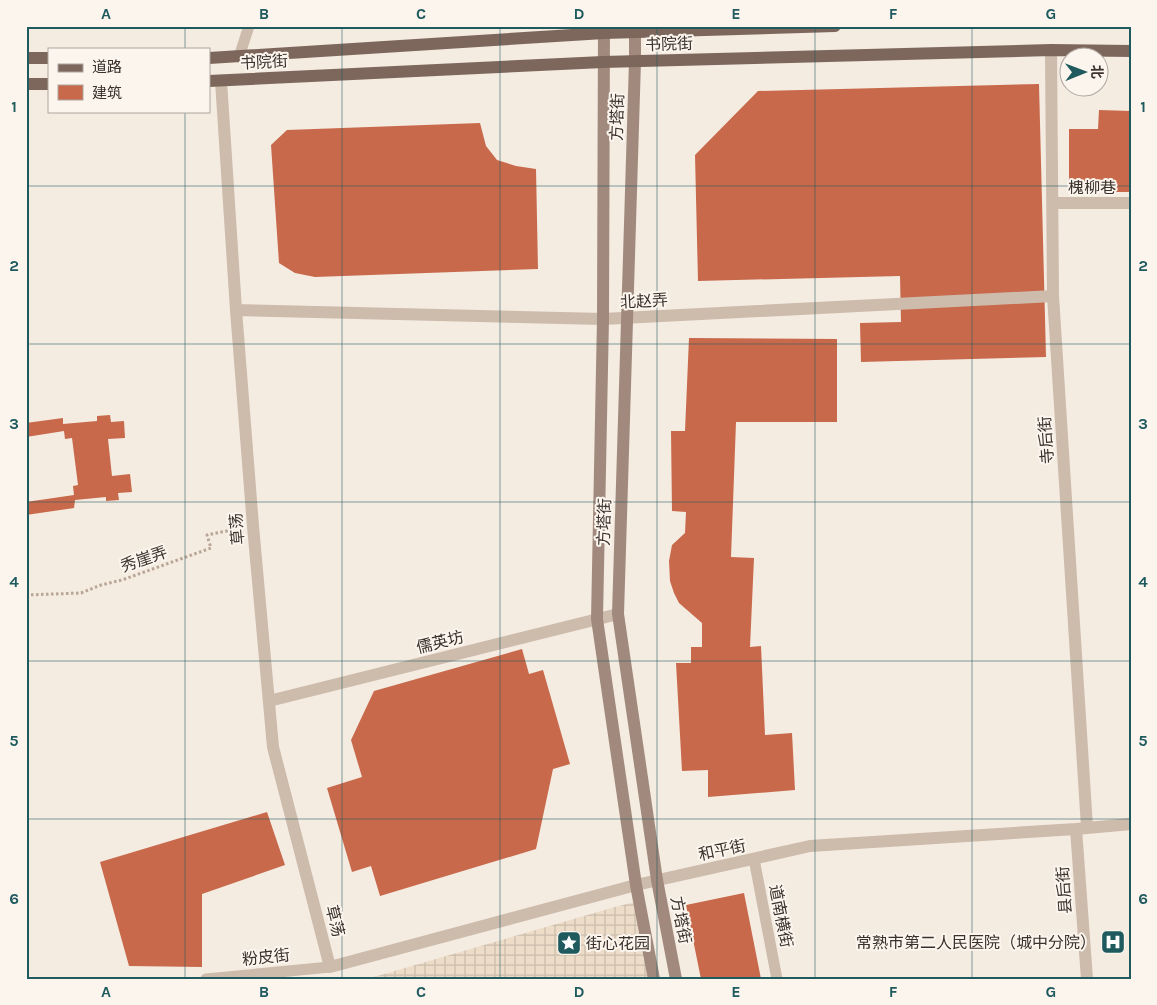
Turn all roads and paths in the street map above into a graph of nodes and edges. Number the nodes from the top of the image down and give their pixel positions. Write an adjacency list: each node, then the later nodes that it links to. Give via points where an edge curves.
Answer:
1 (249, 26): 7 (lane)
2 (835, 26): 3 (main road, 书院街)
3 (635, 29): 4 (main road, 书院街); 11 (street, 方塔街)
4 (604, 30): 7 (main road, 书院街); 12 (street, 方塔街)
5 (1051, 50): 6 (main road, 书院街); 11 (main road, 书院街); 16 (street, 寺后街)
6 (1131, 51)
7 (239, 57): 10 (main road, 书院街)
8 (26, 58): 9 (main road)
9 (48, 58)
10 (210, 58)
11 (635, 61): 12 (main road, 书院街); 21 (street, 方塔街)
12 (603, 62): 13 (main road, 书院街); 20 (street, 方塔街)
13 (215, 81): 19 (street, 草荡)
14 (26, 84): 15 (main road)
15 (48, 84)
16 (1053, 203): 17 (street, 槐柳巷); 18 (street, 寺后街)
17 (1131, 203)
18 (1052, 296): 21 (street, 北赵弄); 28 (street, 寺后街)
19 (236, 310): 20 (street, 北赵弄); 22 (street, 草荡)
20 (603, 319): 21 (street, 北赵弄); 25 (street, 方塔街)
21 (627, 319): 24 (street, 方塔街)
22 (252, 526): 23 (path, 秀崖弄, via 207,535 211,548 81,593); 26 (street, 草荡)
23 (26, 595)
24 (618, 614): 25 (street, 儒英坊); 30 (street, 方塔街)
25 (597, 619): 26 (street, 儒英坊); 31 (street, 方塔街)
26 (270, 701): 32 (street, 草荡, via 273,747)
27 (1131, 824): 28 (street, 和平街)
28 (1082, 828): 29 (street, 和平街, via 810,846); 37 (street, 县后街)
29 (754, 859): 30 (street, 和平街); 36 (lane, 道南横街)
30 (657, 880): 31 (street, 和平街); 35 (street, 方塔街)
31 (636, 885): 32 (street, 和平街); 34 (street, 方塔街)
32 (330, 967): 33 (lane, 粉皮街)
33 (206, 979)
34 (654, 979)
35 (676, 979)
36 (777, 979)
37 (1087, 979)

